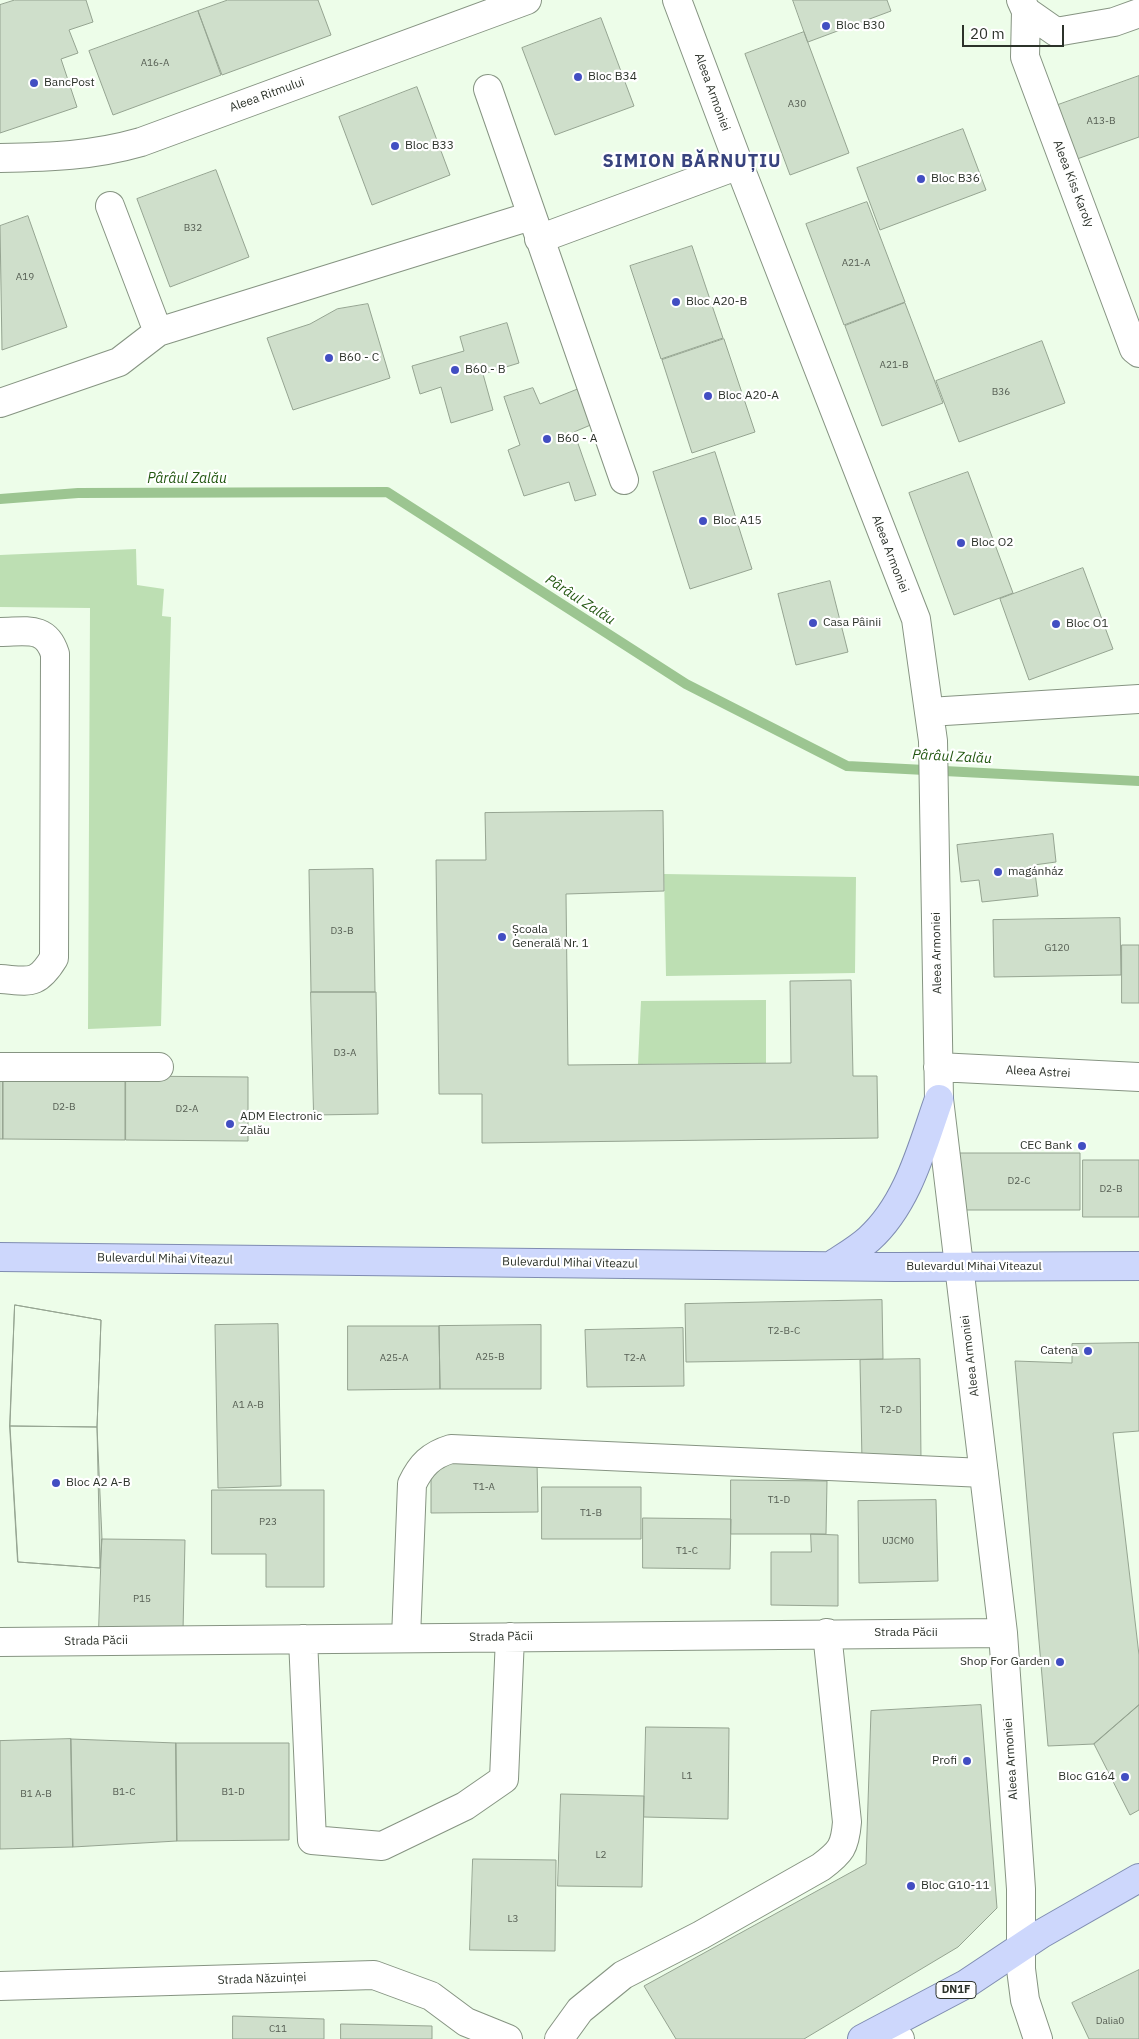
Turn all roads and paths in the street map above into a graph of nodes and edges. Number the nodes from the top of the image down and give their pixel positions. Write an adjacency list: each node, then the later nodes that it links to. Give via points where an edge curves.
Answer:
1 (527, 0): 6 (street, Aleea Ritmului, via 141,142 107,152)
2 (678, 0): 7 (street, Aleea Armoniei)
3 (1023, 5): 4 (street, via 1056,32 1114,22); 11 (street, Aleea Kiss Karoly, via 1025,57)
4 (1139, 13)
5 (488, 89): 9 (street)
6 (0, 158)
7 (738, 165): 9 (street); 16 (street, Aleea Armoniei, via 916,619)
8 (110, 206): 10 (street)
9 (535, 228): 10 (street); 13 (street)
10 (158, 332): 12 (street, via 119,362)
11 (1137, 351)
12 (0, 403)
13 (624, 480)
14 (0, 632): 17 (street, via 40,632 51,641 54,654 54,958 44,974 31,981)
15 (1139, 698): 16 (street)
16 (929, 712): 20 (street, Aleea Armoniei, via 935,803)
17 (0, 979)
18 (0, 1066): 19 (street)
19 (159, 1067)
20 (938, 1067): 21 (street, Aleea Astrei); 22 (street, Aleea Armoniei)
21 (1139, 1077)
22 (939, 1099): 24 (main road, via 917,1163 895,1208 870,1239); 26 (street, Aleea Armoniei)
23 (0, 1258): 24 (main road, Bulevardul Mihai Viteazul)
24 (832, 1265): 26 (main road, Bulevardul Mihai Viteazul)
25 (1139, 1266): 26 (main road, Bulevardul Mihai Viteazul)
26 (960, 1267): 27 (street, Aleea Armoniei)
27 (984, 1473): 29 (street, Aleea Armoniei); 31 (street, via 451,1449 428,1460 418,1470 412,1484)
28 (827, 1633): 29 (street, Strada Păcii); 30 (street, Strada Păcii); 39 (street, via 847,1822 846,1840 839,1854 701,1935 623,1975 580,2010)
29 (1002, 1633): 35 (street, Aleea Armoniei, via 1021,1889)
30 (510, 1637): 31 (street, Strada Păcii); 32 (street, via 504,1779 465,1806 382,1846 312,1840)
31 (406, 1638): 32 (street, Strada Păcii)
32 (303, 1639): 33 (street, Strada Păcii)
33 (0, 1642)
34 (1139, 1878): 35 (main road, DN1F)
35 (1021, 1947): 37 (main road, DN1F); 41 (street, Aleea Armoniei, via 1025,2000)
36 (0, 1986): 38 (street, Strada Năzuinței, via 374,1975 431,1996 466,2022)
37 (893, 2033): 40 (main road, DN1F)
38 (508, 2039)
39 (558, 2039)
40 (862, 2039)
41 (1038, 2039)

